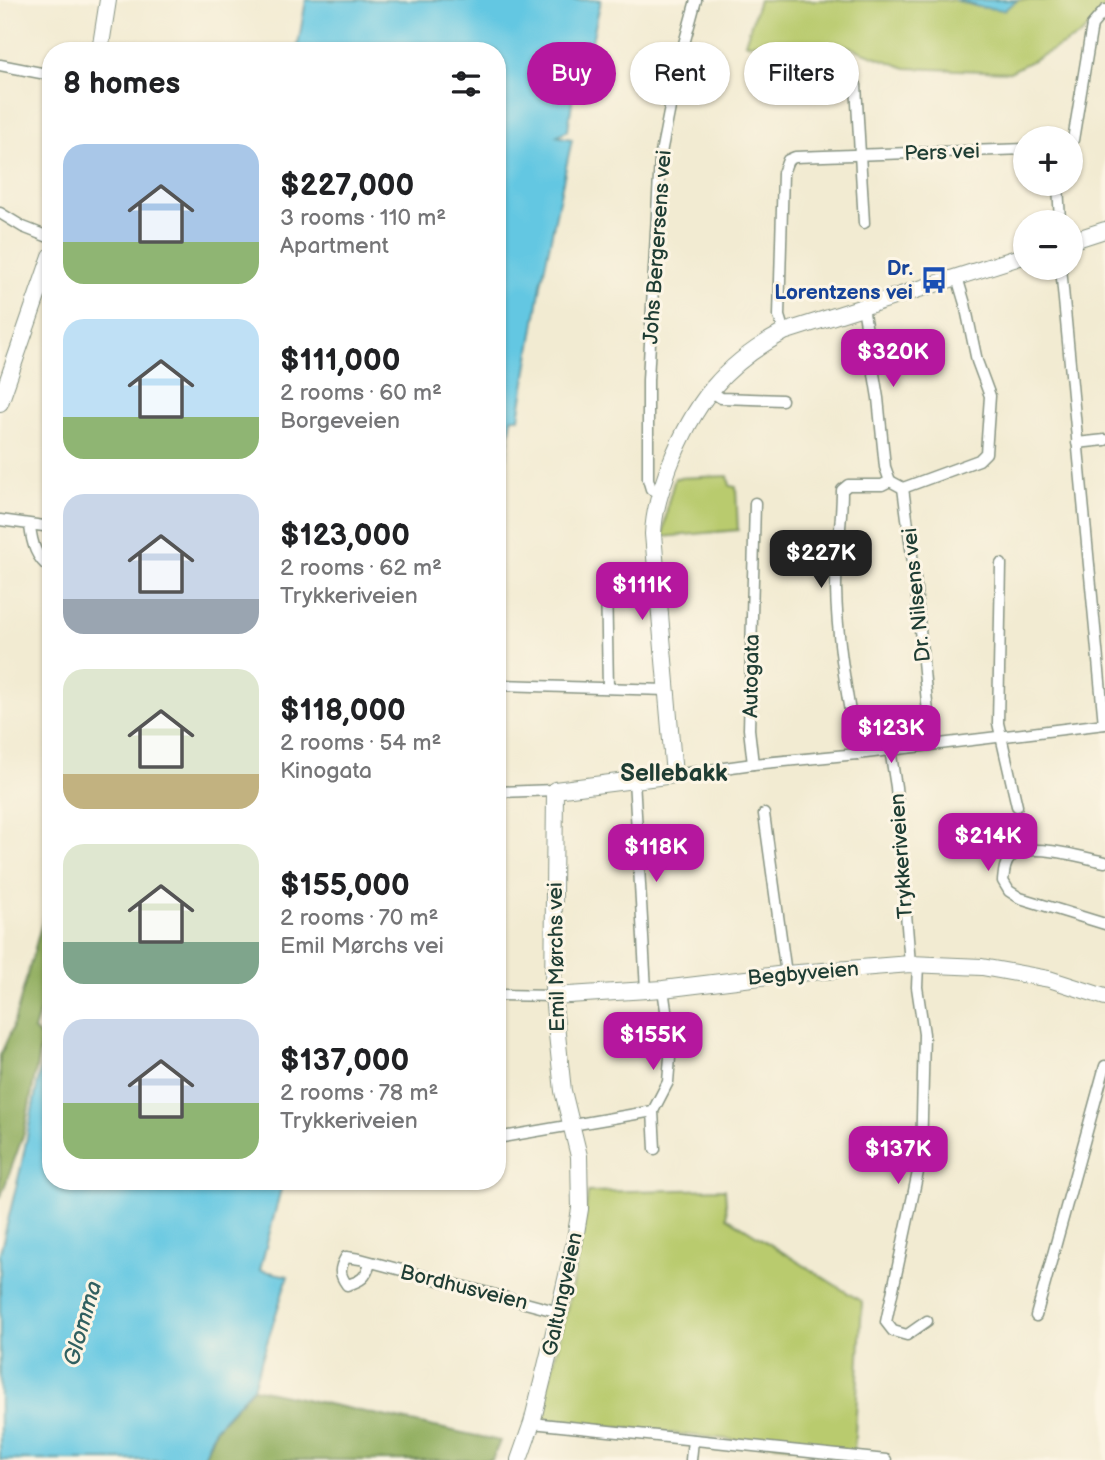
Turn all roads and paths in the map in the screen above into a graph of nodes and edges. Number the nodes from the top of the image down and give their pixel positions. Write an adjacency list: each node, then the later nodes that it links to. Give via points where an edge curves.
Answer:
1 (108, 0): 4 (main road)
2 (696, 0): 29 (street, Johs Bergersens vei, via 660,158 648,380 648,479 651,489)
3 (1105, 10): 8 (street, via 1092,24)
4 (101, 42)
5 (0, 65): 6 (street)
6 (42, 73)
7 (857, 105): 10 (street)
8 (1075, 126)
9 (1013, 149): 10 (street, Pers vei)
10 (859, 155): 12 (street); 21 (street, Pers vei, via 788,160 783,173 779,316)
11 (0, 213): 14 (street)
12 (864, 223)
13 (1105, 230): 15 (main road)
14 (42, 234)
15 (1083, 237)
16 (1013, 259): 17 (main road)
17 (957, 276): 20 (main road); 28 (street, via 990,396 986,453 979,460)
18 (1062, 280): 26 (street)
19 (42, 282): 24 (main road)
20 (863, 307): 21 (main road); 27 (street)
21 (784, 332): 22 (main road, via 740,360)
22 (710, 391): 23 (street, via 721,398); 29 (main road, via 691,417)
23 (782, 400)
24 (0, 402)
25 (1105, 440): 26 (street)
26 (1077, 443): 40 (street)
27 (890, 481): 28 (street); 44 (street, via 848,485 842,490 838,625)
28 (903, 488): 42 (street, Dr. Nilsens vei)
29 (659, 493): 36 (main road, via 654,525)
30 (755, 503): 45 (street, Autogata)
31 (0, 520): 32 (street)
32 (30, 526): 33 (street); 34 (street)
33 (42, 527)
34 (42, 561)
35 (1001, 564): 41 (street)
36 (656, 574): 38 (street, via 606,580); 39 (main road)
37 (506, 685): 38 (street)
38 (608, 688): 39 (street)
39 (666, 690): 46 (main road)
40 (1105, 724): 41 (street)
41 (1001, 735): 42 (street); 50 (street)
42 (932, 744): 43 (street)
43 (890, 749): 44 (street); 54 (street, Trykkeriveien)
44 (857, 754): 45 (street)
45 (753, 764): 46 (street)
46 (674, 775): 47 (main road)
47 (634, 779): 48 (main road); 57 (street)
48 (555, 790): 49 (street); 59 (main road, Emil Mørchs vei)
49 (506, 792)
50 (1017, 806)
51 (764, 814): 55 (street)
52 (1105, 862): 53 (street, via 1033,849 1019,851 1009,858 1003,881 1020,898)
53 (1105, 925)
54 (914, 964): 55 (main road, Begbyveien); 60 (main road, Begbyveien, via 982,967 1049,979); 69 (street, Trykkeriveien, via 924,1034 921,1158 886,1322 893,1331 906,1335)
55 (786, 974): 56 (main road, Begbyveien)
56 (663, 989): 57 (main road, Begbyveien); 62 (street, via 671,1045 669,1070)
57 (646, 990): 59 (main road, Begbyveien)
58 (506, 995): 59 (street, Begbyveien)
59 (553, 996): 63 (main road, Emil Mørchs vei, via 563,1091)
60 (1105, 997)
61 (1105, 1066): 68 (street)
62 (653, 1111): 63 (street); 65 (street)
63 (573, 1125): 64 (street); 67 (main road, Galtungveien, via 580,1209)
64 (506, 1136)
65 (655, 1149)
66 (370, 1263): 67 (street, Bordhusveien)
67 (559, 1312): 70 (main road, Galtungveien)
68 (1036, 1316)
69 (927, 1321)
70 (532, 1423): 71 (street); 72 (main road, Galtungveien)
71 (693, 1440): 73 (street); 74 (street)
72 (519, 1460)
73 (691, 1460)
74 (886, 1460)

